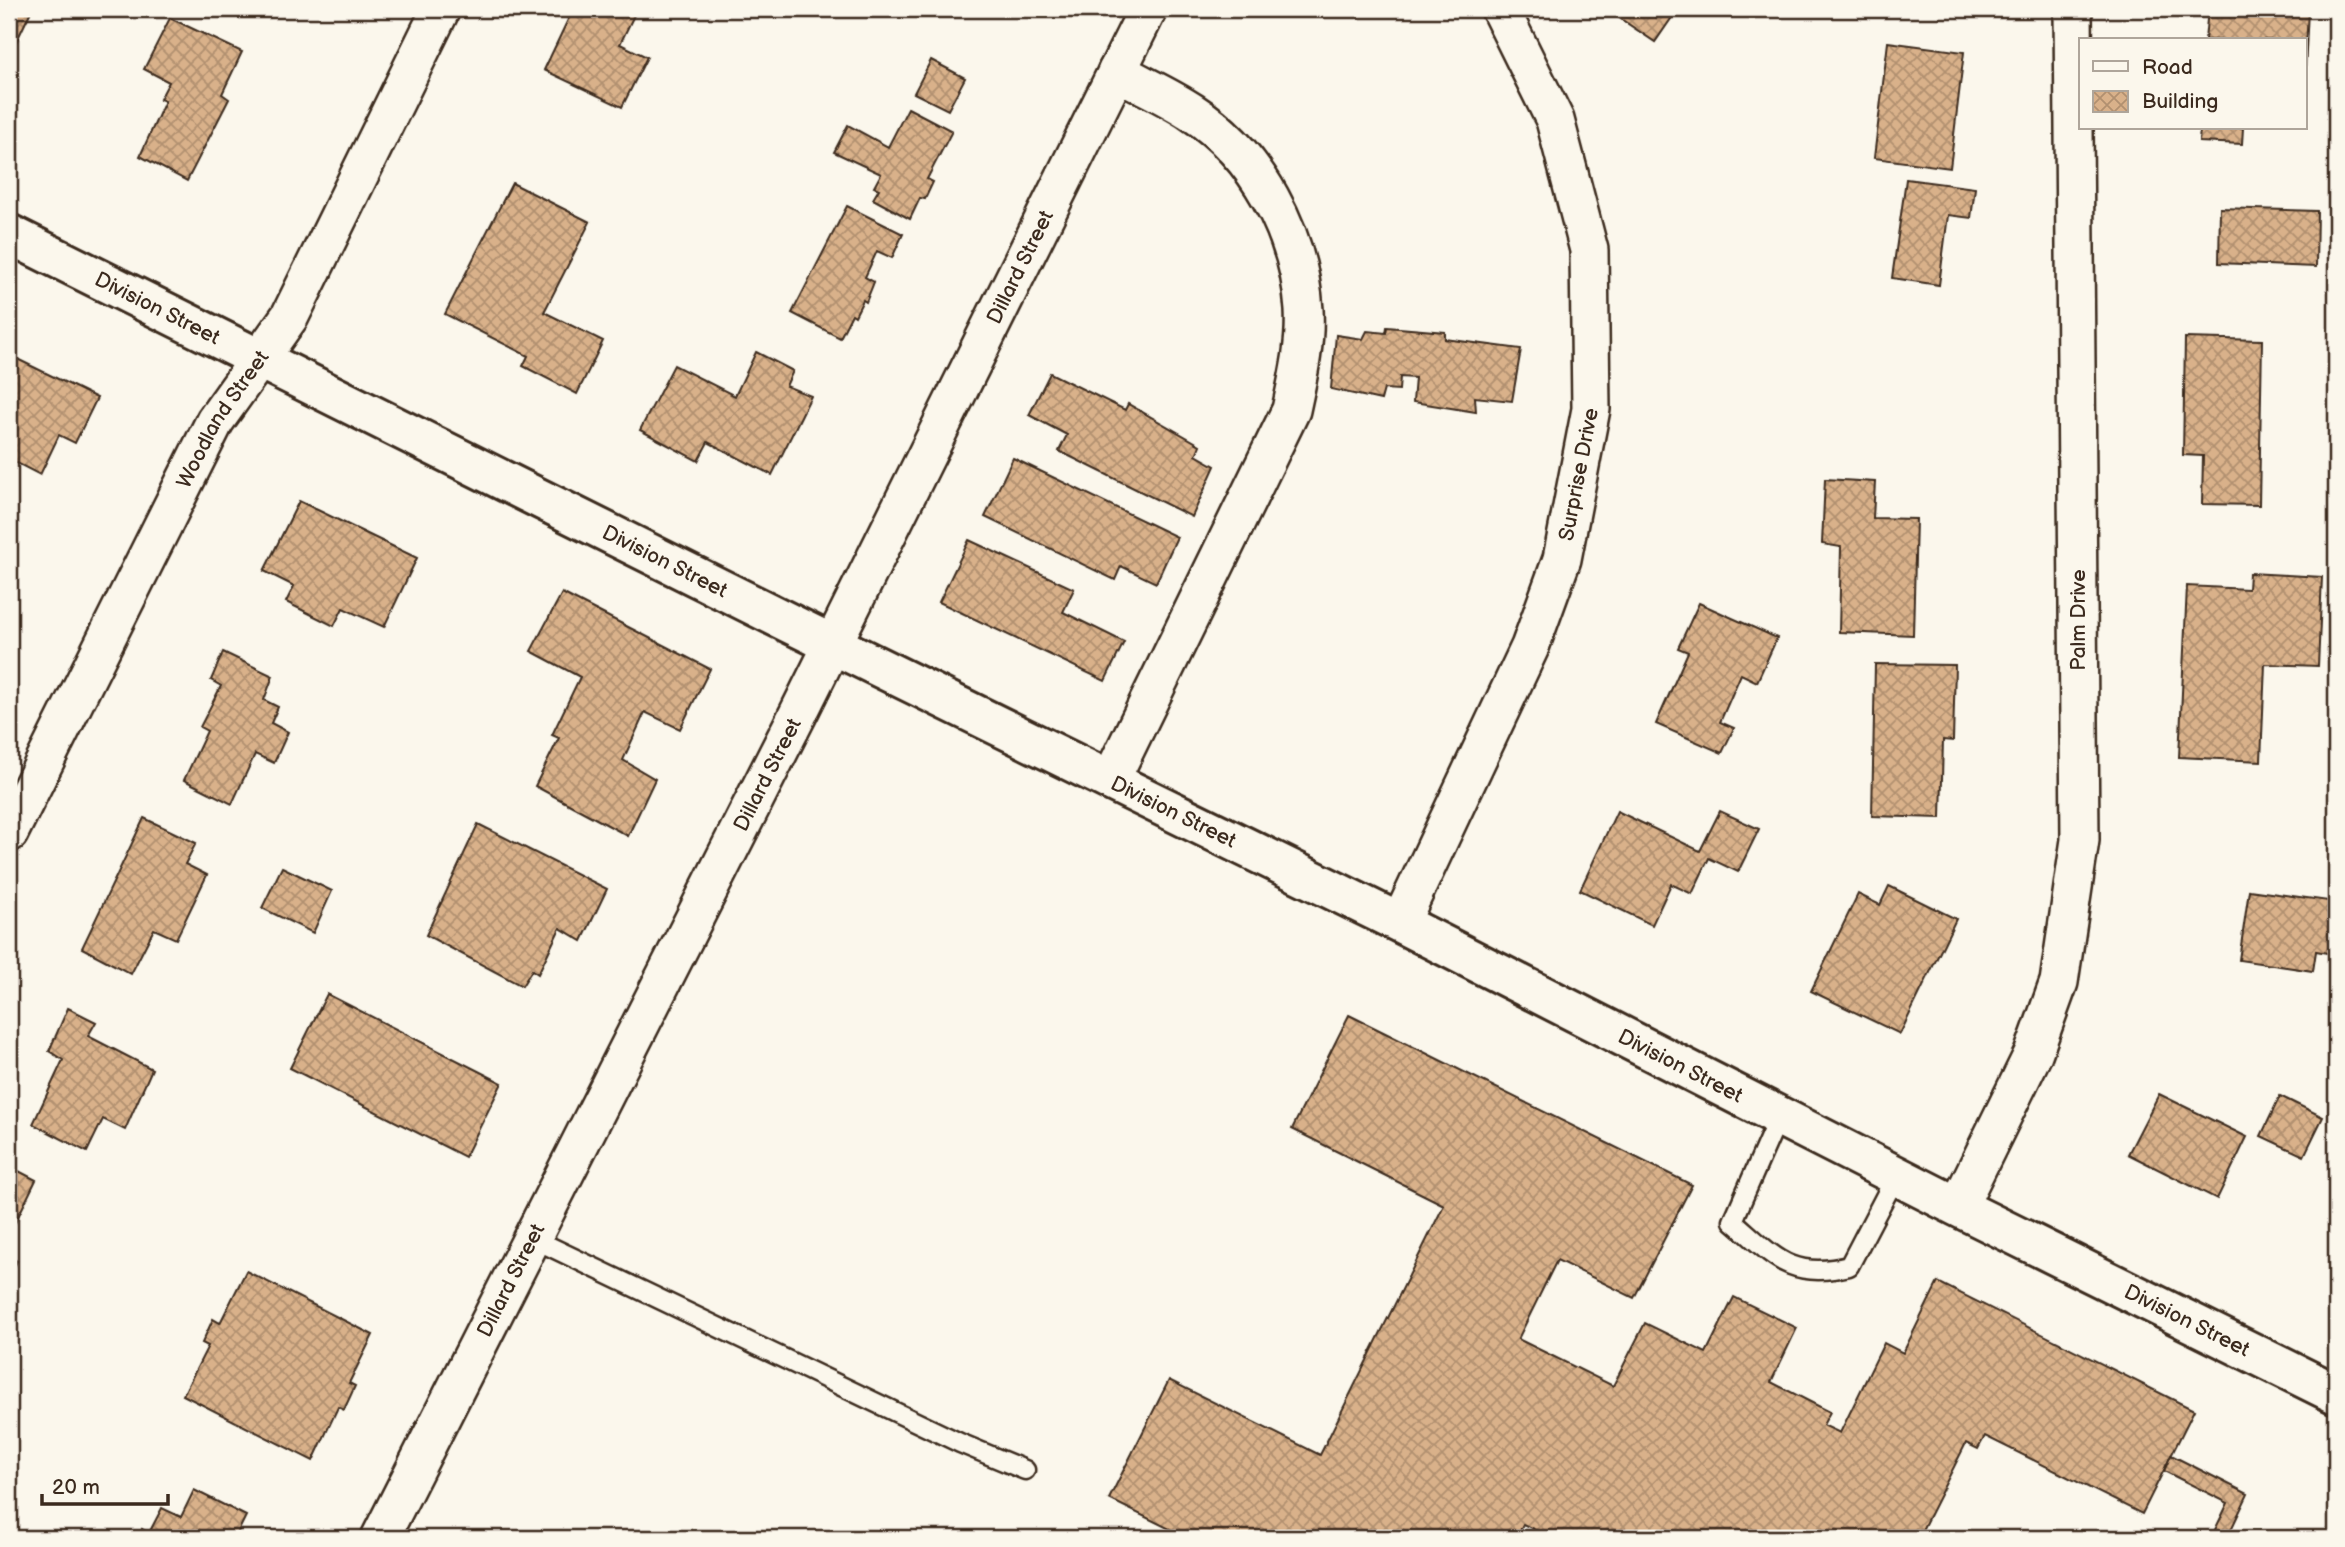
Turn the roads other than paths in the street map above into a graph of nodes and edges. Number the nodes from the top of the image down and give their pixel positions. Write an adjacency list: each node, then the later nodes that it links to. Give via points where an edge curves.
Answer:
1 (441, 9): 7 (street, Woodland Street, via 289,316)
2 (1148, 9): 5 (street, Dillard Street)
3 (1500, 9): 11 (street, Surprise Drive, via 1555,120 1589,250 1591,409 1562,559 1530,647)
4 (2073, 9): 14 (street, Palm Drive, via 2080,840 2059,982 2033,1054)
5 (1117, 71): 8 (street, Dillard Street); 9 (street, via 1194,113 1250,167 1275,204 1295,258 1304,309 1302,357 1291,410)
6 (9, 234): 7 (street, Division Street)
7 (258, 358): 8 (street, Division Street); 10 (street, Woodland Street, via 215,421)
8 (832, 645): 9 (street, Division Street); 15 (street, Dillard Street)
9 (1110, 781): 11 (street, Division Street)
10 (9, 833)
11 (1400, 923): 12 (street, Division Street)
12 (1779, 1116): 13 (street, Division Street); 13 (lane, via 1733,1221 1783,1264 1821,1272 1849,1266)
13 (1896, 1176): 14 (street, Division Street)
14 (1958, 1207): 16 (street, Division Street)
15 (532, 1238): 17 (lane); 18 (street, Dillard Street)
16 (2336, 1394)
17 (1025, 1470)
18 (391, 1535)

